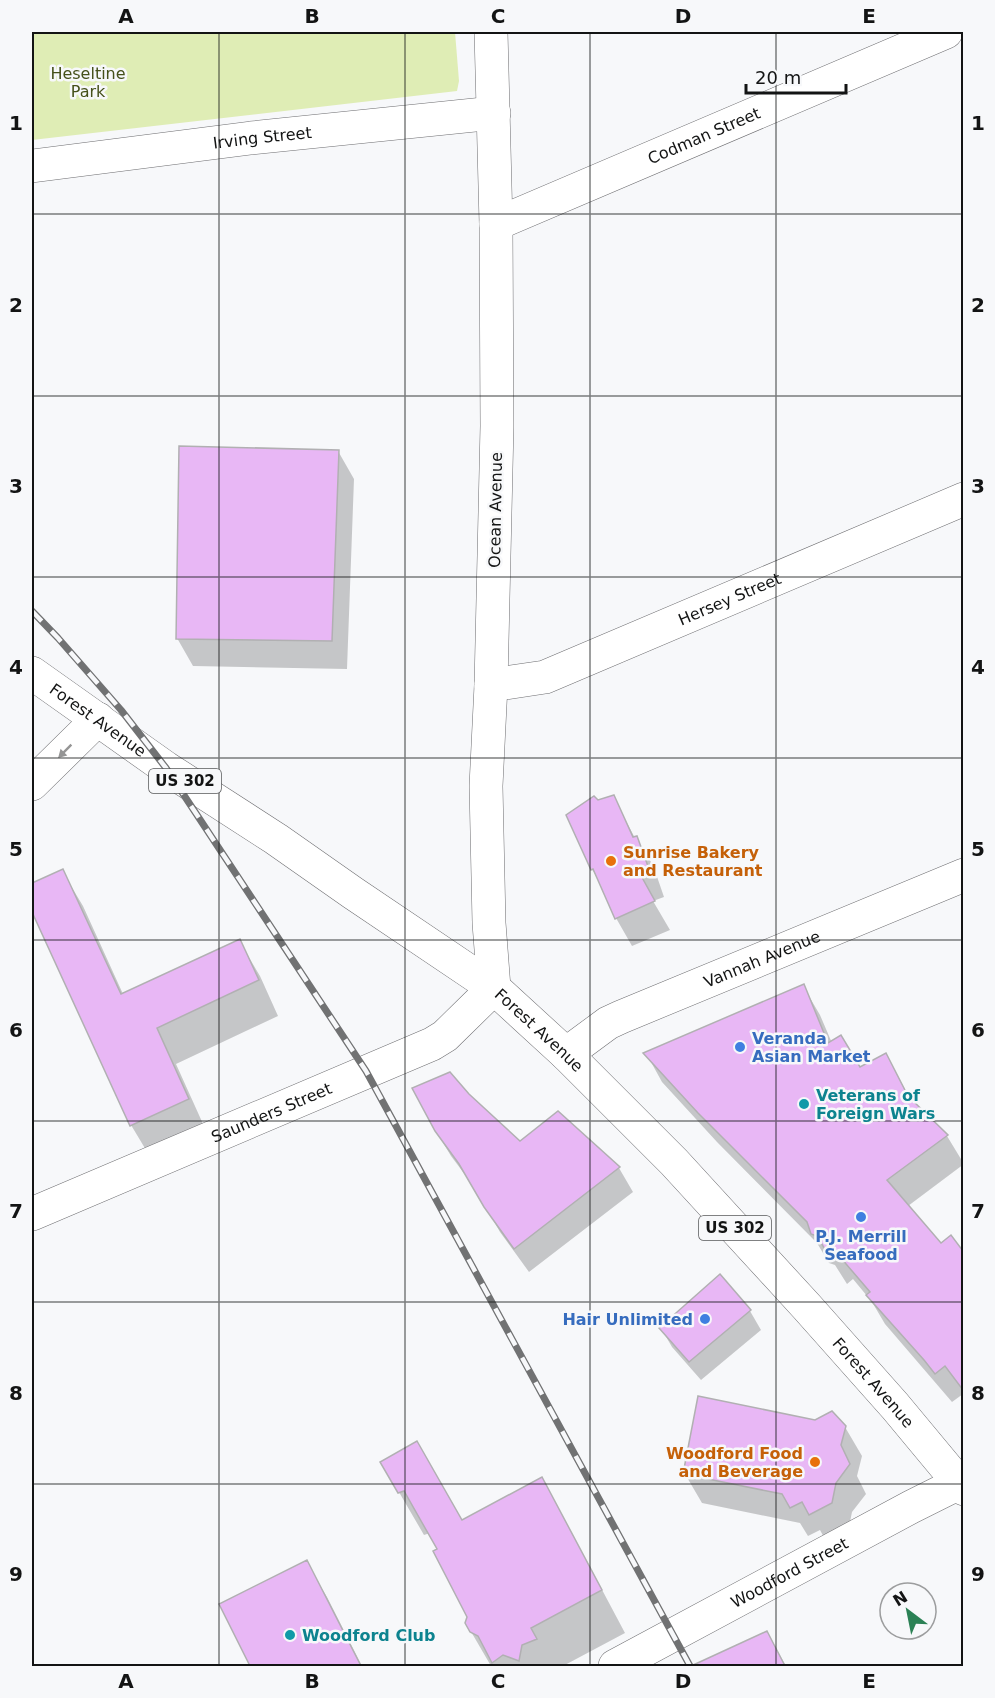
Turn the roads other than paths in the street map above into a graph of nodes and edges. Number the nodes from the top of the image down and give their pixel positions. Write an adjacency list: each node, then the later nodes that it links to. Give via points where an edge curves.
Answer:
1 (491, 32): 3 (main road, Ocean Avenue)
2 (946, 32): 5 (main road, Codman Street)
3 (494, 113): 4 (main road, Irving Street); 5 (main road, Ocean Avenue)
4 (32, 166)
5 (496, 224): 8 (main road, Ocean Avenue, via 497,426)
6 (963, 499): 8 (main road, Hersey Street, via 545,677)
7 (32, 673): 9 (main road, Forest Avenue / US 302)
8 (491, 685): 12 (main road, Ocean Avenue, via 486,786 489,923)
9 (98, 718): 10 (main road, one-way to 10); 12 (main road, Forest Avenue / US 302, via 166,768)
10 (32, 784)
11 (963, 875): 13 (main road, Vannah Avenue, via 621,1017)
12 (495, 988): 13 (main road, Forest Avenue / US 302); 14 (main road, Saunders Street, via 432,1044)
13 (566, 1054): 15 (main road, Forest Avenue / US 302, via 756,1250)
14 (32, 1214)
15 (962, 1485): 16 (main road, Woodford Street, via 911,1507)
16 (615, 1666)

